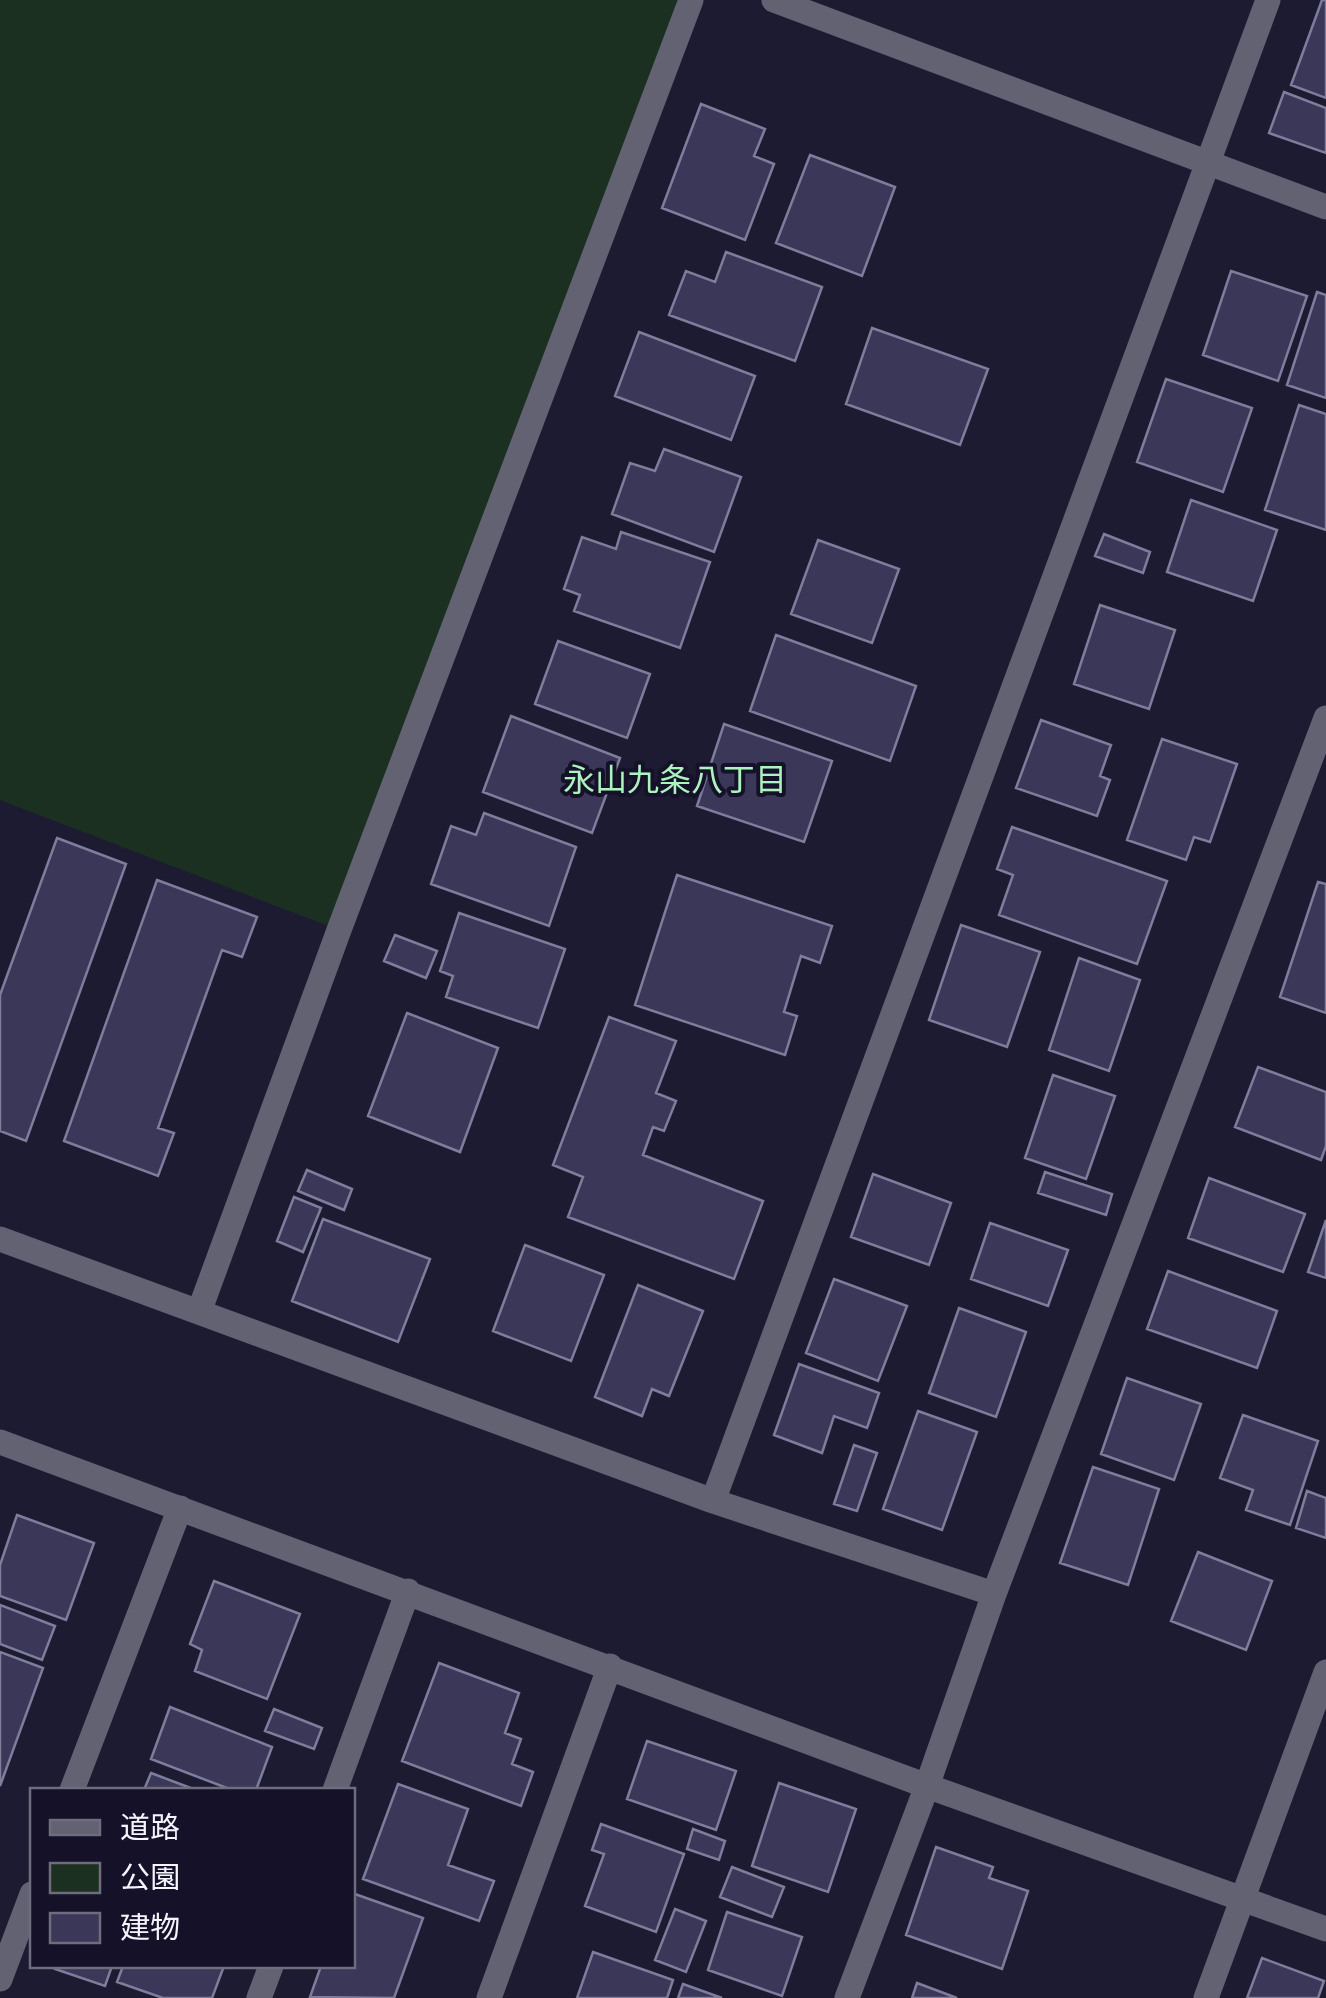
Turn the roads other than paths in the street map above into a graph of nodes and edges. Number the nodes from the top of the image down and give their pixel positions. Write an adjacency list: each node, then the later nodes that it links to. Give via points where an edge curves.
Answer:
1 (692, 0): 8 (street)
2 (774, 0): 4 (street)
3 (1268, 0): 4 (street)
4 (1206, 164): 5 (street); 10 (street)
5 (1326, 207)
6 (1326, 718): 13 (street)
7 (0, 1238): 8 (street)
8 (200, 1312): 10 (street)
9 (0, 1442): 11 (street)
10 (713, 1501): 13 (street)
11 (180, 1508): 12 (street); 17 (street)
12 (408, 1591): 14 (street); 18 (street)
13 (994, 1594): 16 (street)
14 (610, 1666): 16 (street); 25 (street)
15 (1326, 1672): 20 (street)
16 (926, 1786): 20 (street); 26 (street)
17 (73, 1788)
18 (336, 1788)
19 (30, 1899): 23 (street)
20 (1243, 1899): 21 (street); 27 (street)
21 (1326, 1929)
22 (270, 1968): 24 (street)
23 (0, 1979)
24 (259, 1998)
25 (489, 1998)
26 (846, 1998)
27 (1206, 1998)

